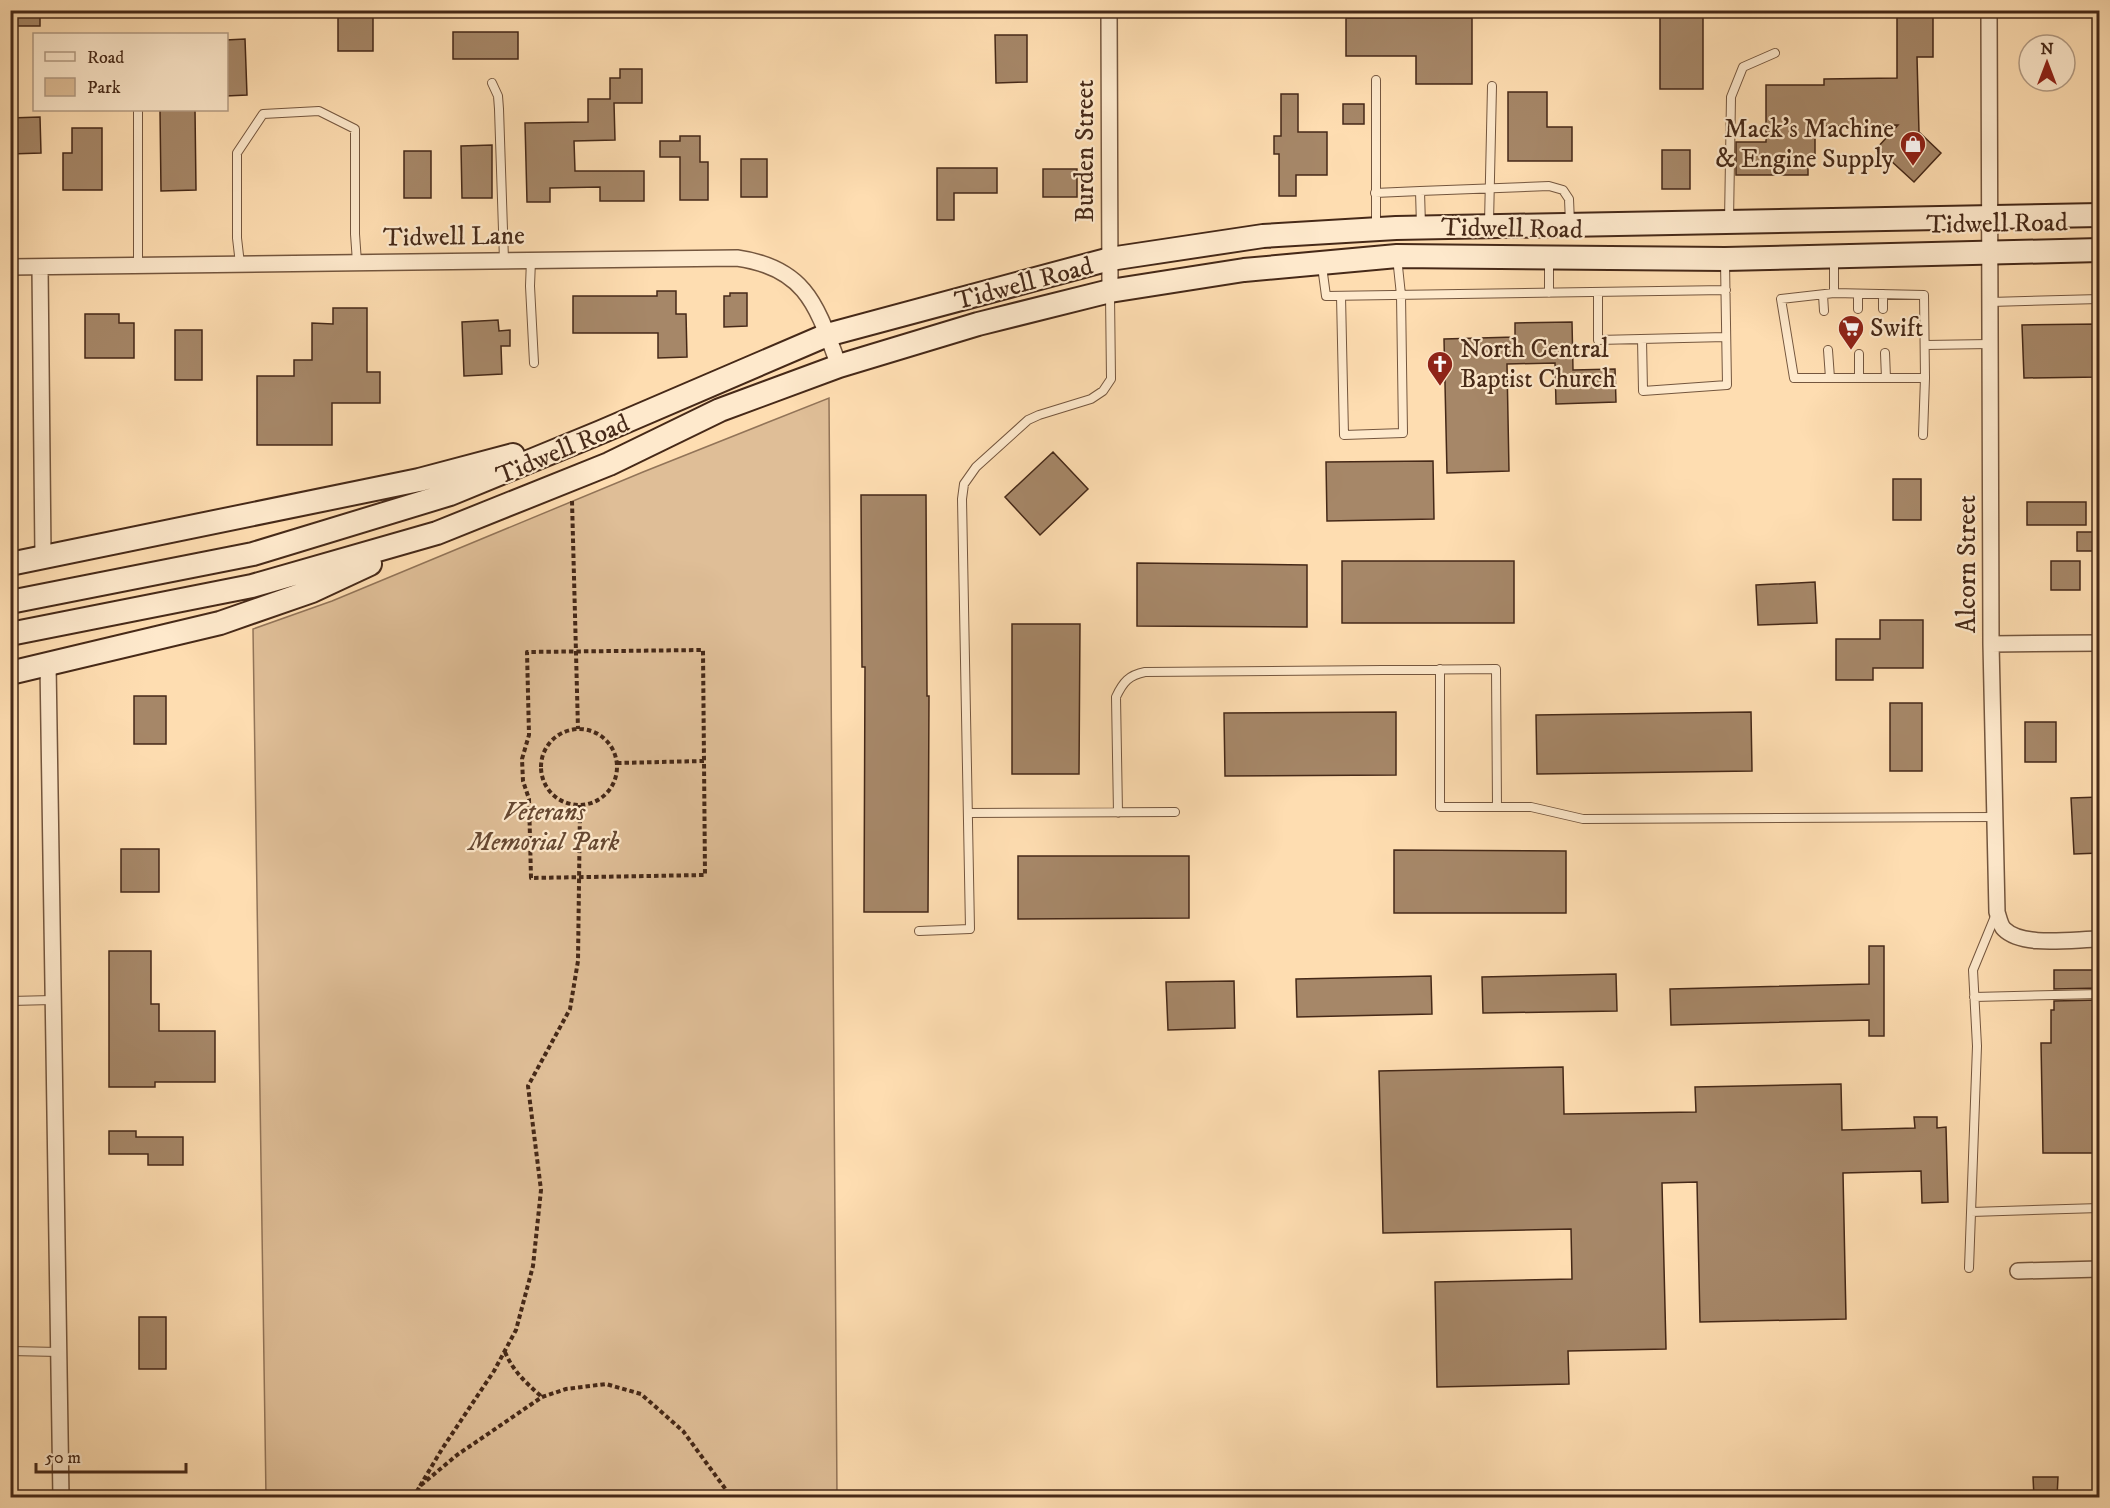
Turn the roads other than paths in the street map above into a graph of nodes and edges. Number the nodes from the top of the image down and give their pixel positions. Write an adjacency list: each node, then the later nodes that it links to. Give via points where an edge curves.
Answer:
1 (1109, 10): 23 (street, Burden Street)
2 (1989, 10): 12 (street, Alcorn Street)
3 (1775, 53): 13 (lane, via 1743,67 1731,97)
4 (1376, 80): 10 (lane)
5 (492, 83): 25 (lane, via 499,109)
6 (1492, 87): 8 (lane)
7 (138, 111): 30 (lane)
8 (1489, 188): 9 (lane); 14 (lane, via 1549,186 1563,190 1569,199); 15 (lane)
9 (1420, 191): 10 (lane); 16 (lane)
10 (1375, 193): 17 (lane)
11 (2100, 215): 12 (main road, Tidwell Road)
12 (1989, 216): 13 (main road, Tidwell Road); 19 (street, Alcorn Street)
13 (1729, 222): 14 (main road, Tidwell Road); 24 (main road)
14 (1570, 225): 15 (main road, Tidwell Road)
15 (1489, 226): 16 (main road, Tidwell Road)
16 (1421, 227): 17 (main road, Tidwell Road)
17 (1386, 229): 20 (main road); 23 (main road, Tidwell Road, via 1263,237)
18 (2100, 250): 19 (main road, Tidwell Road)
19 (1989, 252): 21 (main road, Tidwell Road); 44 (street, Alcorn Street)
20 (1397, 256): 22 (main road, Tidwell Road); 28 (main road, Tidwell Road); 40 (lane)
21 (1834, 256): 24 (main road, Tidwell Road); 37 (lane)
22 (1549, 258): 24 (main road, Tidwell Road); 36 (lane)
23 (1110, 259): 34 (street, Burden Street); 48 (main road, Tidwell Road)
24 (1725, 259): 33 (lane)
25 (504, 260): 26 (street, Tidwell Lane); 27 (street, Tidwell Lane)
26 (531, 260): 48 (street, Tidwell Lane, via 722,257 765,263 804,290); 56 (lane)
27 (357, 262): 29 (street, Tidwell Lane); 29 (lane, via 355,129 319,111 263,114 237,153)
28 (1322, 263): 34 (main road, Tidwell Road, via 1244,270); 42 (lane, via 1326,296)
29 (240, 264): 30 (street, Tidwell Lane)
30 (138, 265): 32 (street, Tidwell Lane)
31 (10, 267): 32 (street, Tidwell Lane)
32 (40, 267): 65 (street)
33 (1726, 290): 35 (lane); 49 (lane)
34 (1110, 291): 57 (main road, Tidwell Road, via 978,324); 75 (lane, via 1111,379 1103,391 1091,399 1028,420 976,467 964,484)
35 (1598, 292): 36 (lane); 50 (lane, via 1598,340)
36 (1549, 293): 40 (lane)
37 (1834, 293): 38 (lane); 41 (lane)
38 (1858, 294): 39 (lane); 45 (lane)
39 (1883, 294): 46 (lane); 52 (lane, via 1924,295)
40 (1401, 295): 42 (lane); 42 (lane, via 1403,433 1344,435)
41 (1823, 295): 47 (lane); 58 (lane, via 1781,299 1794,378)
42 (1341, 296)
43 (2100, 298): 44 (lane)
44 (1990, 302): 51 (street, Alcorn Street)
45 (1858, 309)
46 (1884, 309)
47 (1824, 311)
48 (827, 335): 57 (street, Tidwell Lane); 62 (main road, Tidwell Road)
49 (1726, 337): 50 (lane); 50 (lane, via 1727,384 1643,391)
50 (1642, 339)
51 (1990, 344): 52 (lane); 70 (street, Alcorn Street)
52 (1925, 345): 61 (lane)
53 (1828, 350): 58 (lane)
54 (1885, 353): 60 (lane)
55 (1859, 354): 59 (lane)
56 (534, 363)
57 (839, 366): 64 (main road, Tidwell Road, via 720,410 609,464)
58 (1830, 378): 59 (lane)
59 (1859, 378): 60 (lane)
60 (1886, 378): 61 (lane)
61 (1925, 378): 63 (lane)
62 (601, 432): 65 (main road, via 419,480); 67 (main road, Tidwell Road, via 450,494 253,554)
63 (1923, 435)
64 (437, 533): 68 (main road, Tidwell Road, via 252,586); 71 (main road, via 312,591 220,623)
65 (43, 556): 66 (main road)
66 (10, 564)
67 (10, 602)
68 (10, 634)
69 (2100, 643): 70 (street)
70 (1991, 644): 78 (street, Alcorn Street)
71 (48, 664): 73 (main road); 84 (street)
72 (1440, 669): 74 (lane, via 1496,669); 74 (lane, via 1440,807); 76 (lane, via 1132,675 1116,697)
73 (10, 673)
74 (1497, 807): 78 (lane, via 1531,807 1583,819)
75 (968, 813): 76 (lane); 80 (lane, via 970,929)
76 (1118, 813): 77 (lane)
77 (1175, 813)
78 (1995, 817): 79 (street, Alcorn Street)
79 (1997, 912): 81 (street, via 2002,928 2028,940); 83 (lane, via 1973,970)
80 (919, 931)
81 (2100, 939)
82 (2100, 994): 83 (lane)
83 (1974, 997): 87 (lane, via 1977,1046)
84 (53, 1000): 85 (lane); 92 (street)
85 (10, 1001)
86 (2100, 1208): 87 (lane)
87 (1971, 1212): 88 (lane)
88 (1969, 1268)
89 (2100, 1269): 90 (street)
90 (2018, 1270)
91 (10, 1351): 92 (lane)
92 (59, 1352): 93 (street)
93 (61, 1497)

